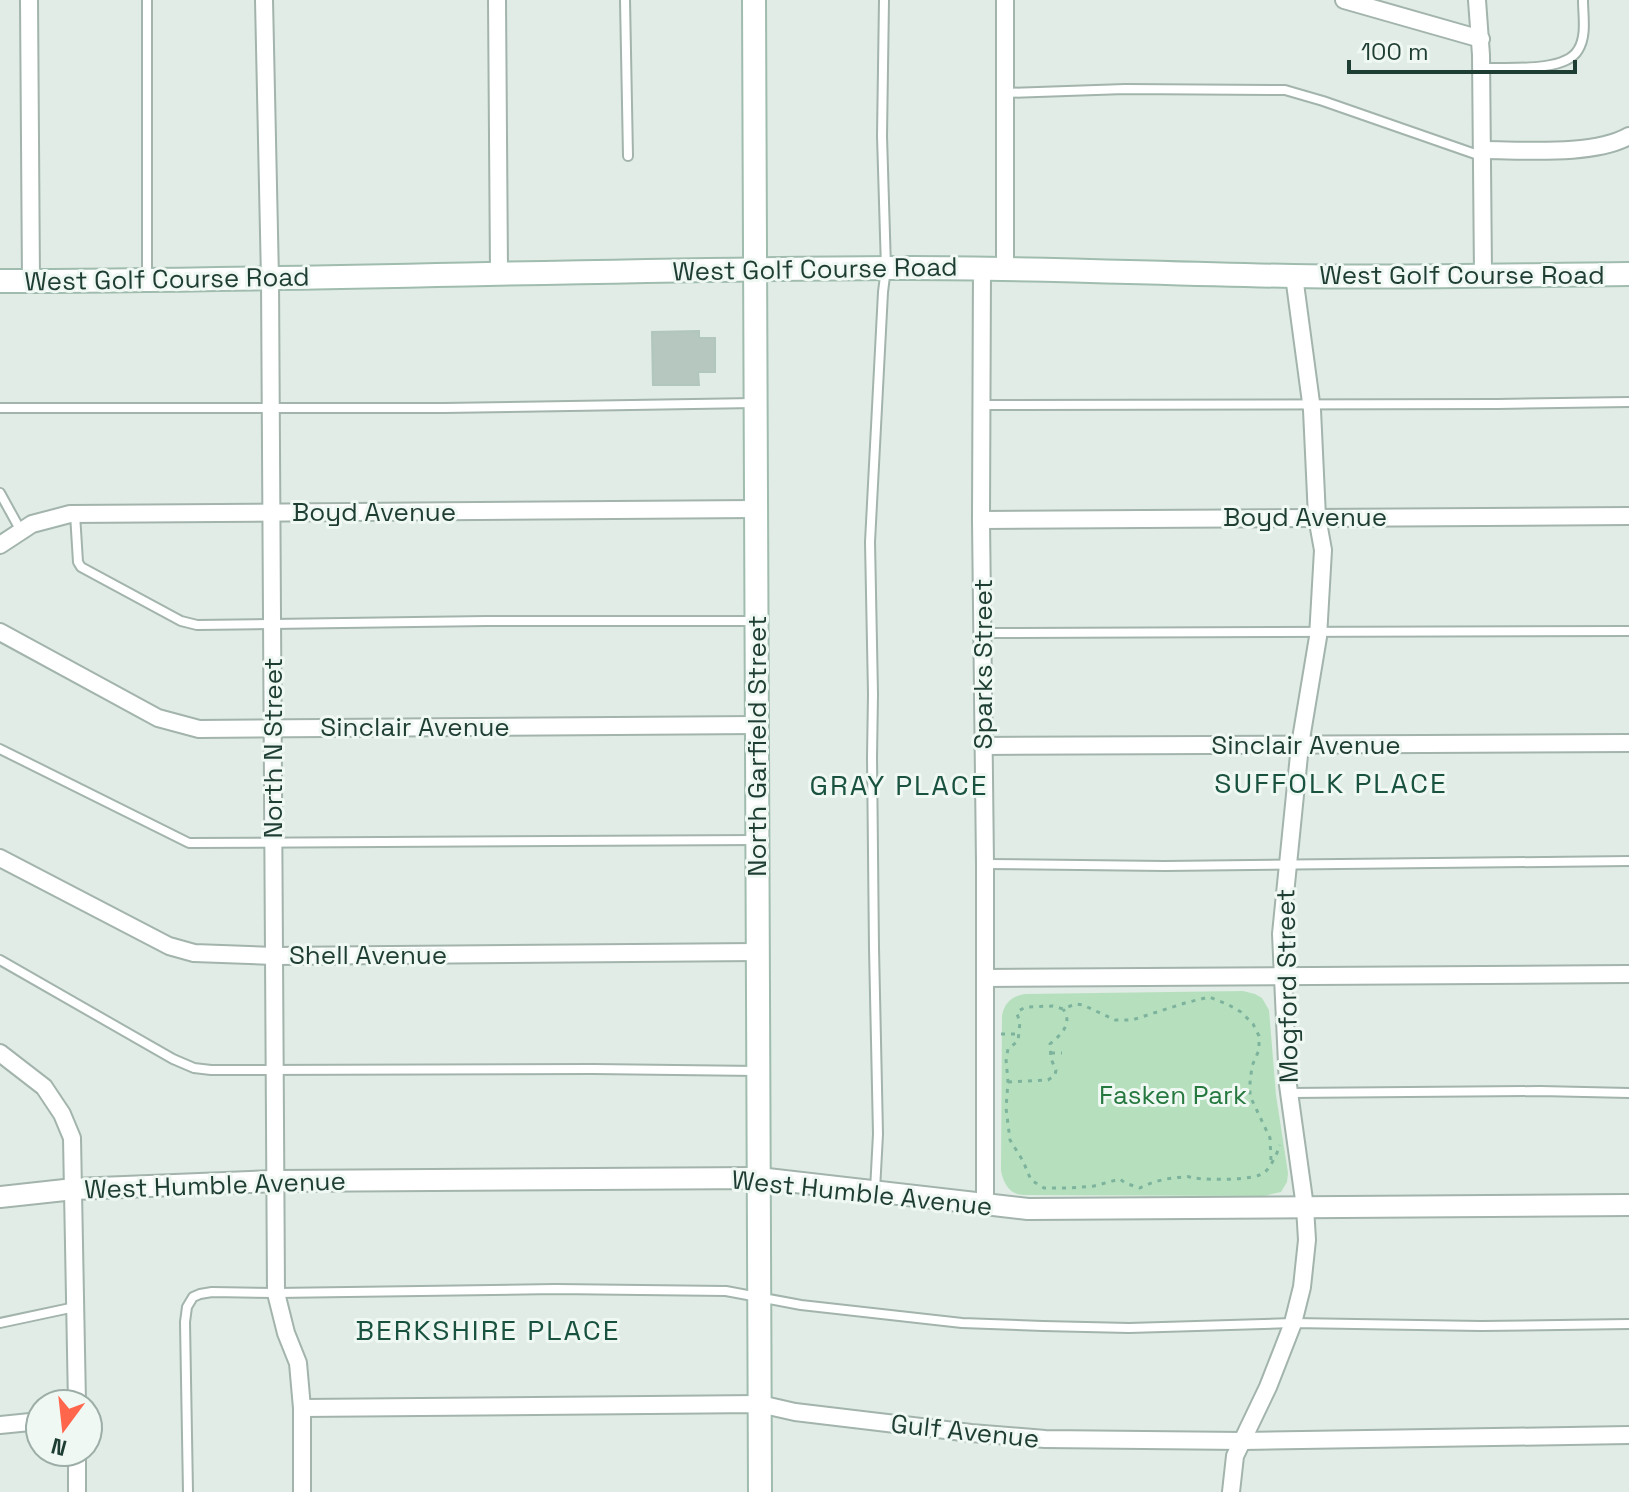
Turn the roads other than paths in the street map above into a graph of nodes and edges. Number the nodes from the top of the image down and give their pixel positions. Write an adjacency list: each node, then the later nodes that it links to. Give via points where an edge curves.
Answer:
1 (29, 0): 29 (street)
2 (147, 0): 27 (lane)
3 (264, 0): 26 (street, North N Street)
4 (497, 0): 22 (street)
5 (625, 0): 17 (lane)
6 (754, 0): 21 (main road, North Garfield Street)
7 (884, 0): 19 (lane)
8 (1005, 0): 14 (street)
9 (1477, 0): 12 (street)
10 (1583, 0): 13 (lane, via 1583,34 1579,50 1568,61)
11 (1353, 1): 12 (street)
12 (1481, 39): 13 (street)
13 (1481, 68): 16 (street)
14 (1005, 93): 16 (lane, via 1285,90); 20 (street)
15 (1629, 136): 16 (street, via 1585,149)
16 (1483, 153): 24 (street)
17 (628, 156)
18 (982, 267): 19 (main road, West Golf Course Road); 20 (main road, West Golf Course Road); 32 (street, Sparks Street)
19 (886, 268): 21 (main road, West Golf Course Road); 77 (lane, via 870,542)
20 (1005, 268): 25 (main road, West Golf Course Road)
21 (754, 269): 22 (main road, West Golf Course Road); 31 (main road, North Garfield Street)
22 (499, 273): 26 (main road, West Golf Course Road)
23 (1629, 274): 24 (main road, West Golf Course Road)
24 (1483, 275): 25 (main road, West Golf Course Road)
25 (1294, 276): 33 (street, Mogford Street)
26 (270, 279): 27 (main road, West Golf Course Road); 34 (street, North N Street)
27 (147, 280): 29 (main road, West Golf Course Road)
28 (0, 281): 29 (main road, West Golf Course Road)
29 (31, 281)
30 (1629, 402): 33 (lane)
31 (755, 403): 34 (lane); 37 (main road, North Garfield Street)
32 (983, 405): 33 (lane); 42 (street, Sparks Street)
33 (1311, 405): 41 (street, Mogford Street)
34 (271, 407): 35 (lane); 38 (street, North N Street)
35 (0, 408)
36 (0, 493): 43 (lane)
37 (756, 509): 38 (street, Boyd Avenue); 45 (main road, North Garfield Street)
38 (272, 512): 39 (street, Boyd Avenue); 46 (street, North N Street)
39 (75, 514): 43 (street, Boyd Avenue); 46 (lane, via 78,562 88,573 181,621)
40 (1629, 516): 41 (street, Boyd Avenue)
41 (1317, 517): 42 (street, Boyd Avenue); 50 (street, Mogford Street, via 1323,550)
42 (981, 520): 49 (street, Sparks Street)
43 (21, 531): 44 (street, Boyd Avenue)
44 (0, 545)
45 (756, 621): 46 (lane); 51 (main road, North Garfield Street)
46 (273, 623): 52 (street, North N Street)
47 (1629, 631): 50 (lane)
48 (0, 632): 52 (street, Sinclair Avenue, via 158,718 199,729)
49 (983, 633): 50 (lane); 55 (street, Sparks Street)
50 (1319, 633): 54 (street, Mogford Street)
51 (757, 725): 52 (street, Sinclair Avenue); 57 (main road, North Garfield Street)
52 (273, 728): 58 (street, North N Street)
53 (1629, 743): 54 (street, Sinclair Avenue)
54 (1300, 745): 55 (street, Sinclair Avenue); 61 (street, Mogford Street)
55 (983, 746): 62 (street, Sparks Street)
56 (0, 749): 58 (lane, via 189,843)
57 (757, 840): 58 (lane); 63 (main road, North Garfield Street)
58 (274, 842): 64 (street, North N Street)
59 (0, 858): 64 (street, Shell Avenue, via 169,946 194,953)
60 (1629, 861): 61 (lane)
61 (1287, 863): 62 (lane); 67 (street, Mogford Street)
62 (985, 864): 68 (street, Sparks Street)
63 (758, 952): 64 (street, Shell Avenue); 71 (main road, North Garfield Street)
64 (274, 956): 70 (street, North N Street)
65 (0, 960): 70 (lane, via 194,1068)
66 (1629, 974): 67 (street)
67 (1282, 976): 68 (street); 72 (street, Mogford Street)
68 (985, 978): 79 (street, Sparks Street)
69 (0, 1053): 76 (street, via 44,1087 62,1114 72,1138)
70 (275, 1069): 71 (lane); 75 (street, North N Street)
71 (759, 1071): 74 (main road, North Garfield Street)
72 (1289, 1093): 73 (lane); 81 (street, Mogford Street)
73 (1629, 1093)
74 (760, 1178): 75 (street, West Humble Avenue); 77 (street, West Humble Avenue); 83 (main road, North Garfield Street)
75 (276, 1181): 76 (street, West Humble Avenue); 82 (street, North N Street)
76 (74, 1189): 78 (street, West Humble Avenue); 84 (street)
77 (875, 1192): 79 (street, West Humble Avenue)
78 (0, 1197)
79 (985, 1205): 81 (street, West Humble Avenue)
80 (1629, 1205): 81 (street, West Humble Avenue)
81 (1305, 1207): 86 (street, Mogford Street, via 1305,1266)
82 (276, 1293): 83 (lane, via 681,1290); 90 (street, North N Street, via 298,1363); 97 (lane, via 212,1292 193,1297 187,1307)
83 (760, 1298): 86 (lane, via 962,1323 1129,1328); 89 (main road, North Garfield Street)
84 (76, 1307): 85 (lane); 88 (street)
85 (0, 1323)
86 (1293, 1323): 87 (lane); 94 (street, Mogford Street)
87 (1629, 1324)
88 (77, 1388)
89 (760, 1404): 90 (street, Gulf Avenue); 94 (street, Gulf Avenue, via 1045,1439); 99 (main road, North Garfield Street)
90 (302, 1408): 98 (street, North N Street)
91 (24, 1423): 92 (street)
92 (0, 1425)
93 (1629, 1435): 94 (street, Gulf Avenue)
94 (1243, 1441): 100 (street, Mogford Street, via 1235,1456)
95 (77, 1468): 96 (street)
96 (77, 1492)
97 (188, 1492)
98 (302, 1492)
99 (760, 1492)
100 (1231, 1492)

